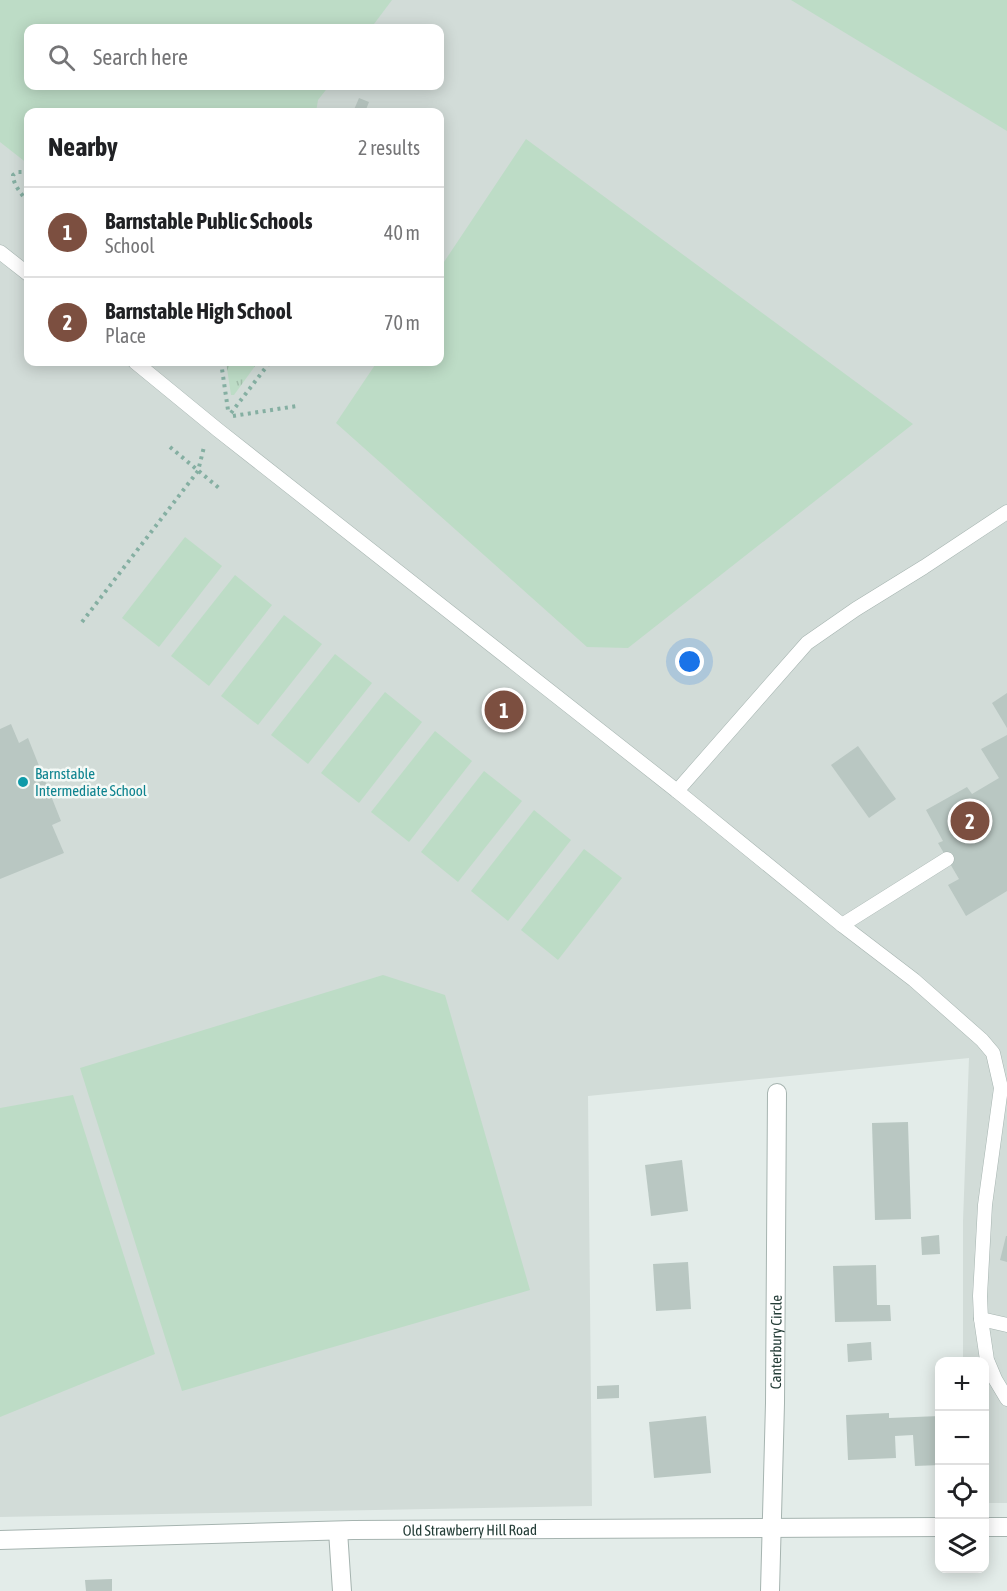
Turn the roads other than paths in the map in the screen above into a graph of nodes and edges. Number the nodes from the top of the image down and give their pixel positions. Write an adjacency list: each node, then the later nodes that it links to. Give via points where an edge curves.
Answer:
1 (0, 252): 2 (lane)
2 (24, 271)
3 (140, 366): 5 (lane)
4 (1007, 512): 5 (lane, via 807,643)
5 (677, 791): 7 (lane)
6 (947, 859): 7 (lane)
7 (842, 925): 9 (lane, via 914,980 993,1053 1000,1088 985,1205)
8 (777, 1093): 12 (street, Canterbury Circle)
9 (981, 1319): 10 (lane); 11 (lane, via 987,1360)
10 (1007, 1325)
11 (1007, 1399)
12 (771, 1527): 13 (street, Old Strawberry Hill Road); 16 (street, Old Strawberry Hill Road); 19 (street, Canterbury Circle)
13 (935, 1527)
14 (989, 1527): 15 (street)
15 (1007, 1527)
16 (338, 1531): 17 (street, Old Strawberry Hill Road); 18 (street)
17 (0, 1540)
18 (342, 1591)
19 (770, 1591)

